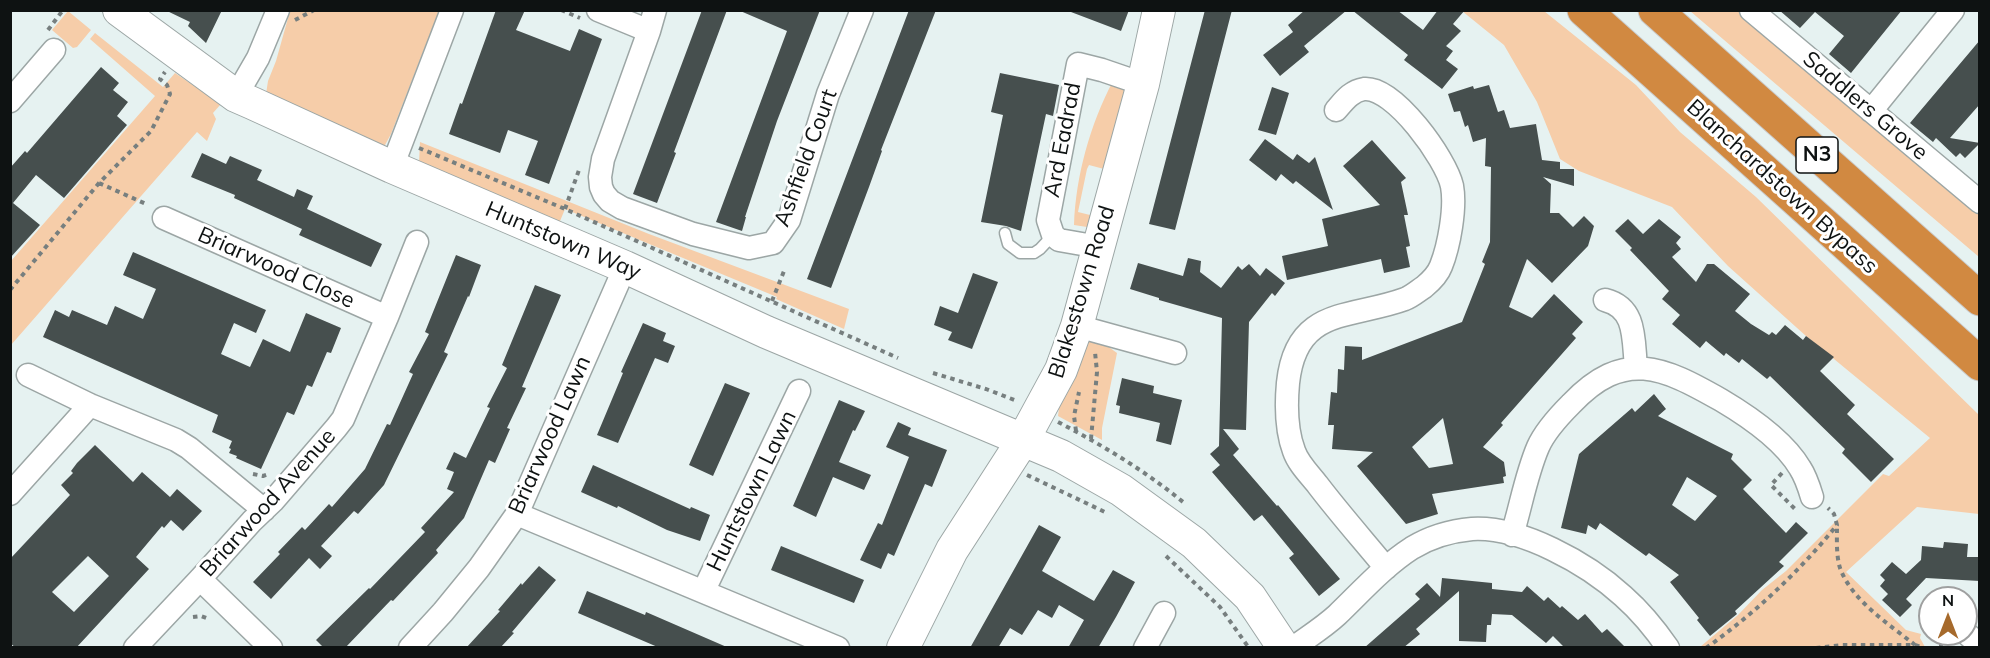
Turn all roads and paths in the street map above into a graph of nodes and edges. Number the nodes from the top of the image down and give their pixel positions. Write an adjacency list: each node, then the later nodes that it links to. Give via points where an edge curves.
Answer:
1 (119, 10): 15 (street, Huntstown Way)
2 (278, 10): 17 (street, via 258,58)
3 (452, 10): 22 (street)
4 (561, 10): 12 (path)
5 (862, 10): 13 (street, Ashfield Court, via 828,94 789,220 773,243 749,248 693,234 629,211 610,201 601,187 603,159)
6 (1159, 10): 16 (street, Blakestown Road)
7 (1584, 10): 21 (highway, Blanchardstown Bypass / N3)
8 (1655, 10): 37 (highway, Blanchardstown Bypass / N3)
9 (1677, 10): 35 (highway)
10 (1750, 10): 20 (street, Saddlers Grove)
11 (1953, 10): 20 (street)
12 (590, 14): 13 (street, Ashfield Court)
13 (652, 21)
14 (54, 50): 18 (street)
15 (178, 55): 17 (street, Huntstown Way); 24 (path, via 160,79 170,94 151,131)
16 (1143, 84): 30 (street, Ard Eadrad, via 1078,64 1047,220); 32 (street, Blakestown Road)
17 (236, 96): 22 (street, Huntstown Way)
18 (10, 102)
19 (1336, 110): 64 (street, via 1352,93 1376,90 1420,130 1441,158 1452,186 1448,244 1441,269 1407,299 1337,315 1314,328 1295,353 1290,371 1288,423 1294,452)
20 (1870, 111): 25 (street, Saddlers Grove)
21 (1700, 114): 44 (highway, Blanchardstown Bypass / N3); 49 (highway, N3, via 1761,188)
22 (397, 154): 27 (path); 33 (street, Huntstown Way)
23 (581, 163): 27 (path)
24 (99, 183): 26 (path); 36 (path)
25 (1980, 202)
26 (146, 204)
27 (565, 208): 39 (path)
28 (164, 218): 40 (street, Briarwood Close)
29 (1005, 232): 30 (lane, via 1008,244 1020,253 1034,253)
30 (1053, 235): 32 (street, via 1059,240)
31 (417, 242): 40 (street, Briarwood Avenue)
32 (1099, 247): 41 (street, Blakestown Road)
33 (625, 267): 53 (street, Huntstown Way, via 766,332); 59 (street, Briarwood Lawn)
34 (784, 271): 39 (path)
35 (1980, 276)
36 (10, 290)
37 (1980, 299)
38 (1605, 300): 45 (street, via 1619,305 1628,316)
39 (772, 301): 43 (path)
40 (387, 317): 58 (street, Briarwood Avenue, via 343,419)
41 (1085, 336): 42 (street); 52 (path, via 1097,372); 53 (street, Blakestown Road, via 1061,370)
42 (1175, 353)
43 (905, 361)
44 (1980, 364)
45 (1636, 367): 57 (street, via 1682,379 1755,421 1800,467); 62 (street, via 1610,374 1592,386 1552,425 1535,453)
46 (926, 370): 48 (path)
47 (28, 375): 51 (street)
48 (967, 384)
49 (1980, 390)
50 (799, 391): 66 (street, Huntstown Lawn)
51 (90, 405): 56 (street); 58 (street, via 176,440)
52 (1091, 439)
53 (1023, 440): 75 (street, Blakestown Road, via 952,550); 78 (street, Huntstown Way, via 1120,490 1194,543 1250,597)
54 (1780, 468): 57 (path, via 1782,474 1771,485)
55 (1018, 472): 60 (path)
56 (10, 494)
57 (1812, 506): 61 (path, via 1834,514)
58 (264, 510): 65 (street, Briarwood Avenue)
59 (517, 513): 66 (street, Huntstown Lawn); 73 (street, Briarwood Lawn, via 479,568)
60 (1114, 518)
61 (1837, 525): 70 (path, via 1838,560 1845,578 1874,612); 81 (path, via 1751,612)
62 (1512, 535): 64 (street, via 1474,529 1445,533 1411,549); 80 (street, via 1554,551 1607,582 1639,611)
63 (1159, 550): 77 (path, via 1220,607)
64 (1386, 568): 79 (street, via 1334,617)
65 (200, 579): 71 (street, Briarwood Avenue); 72 (street)
66 (704, 590): 74 (street, Huntstown Lawn)
67 (1164, 613): 76 (street)
68 (188, 617): 69 (path, via 208,618)
69 (216, 626)
70 (1916, 645): 82 (path); 83 (path)
71 (135, 648)
72 (272, 648)
73 (410, 648)
74 (838, 648)
75 (903, 648)
76 (1144, 648)
77 (1249, 648)
78 (1284, 648)
79 (1293, 648)
80 (1668, 648)
81 (1706, 648)
82 (1816, 648)
83 (1924, 648)

